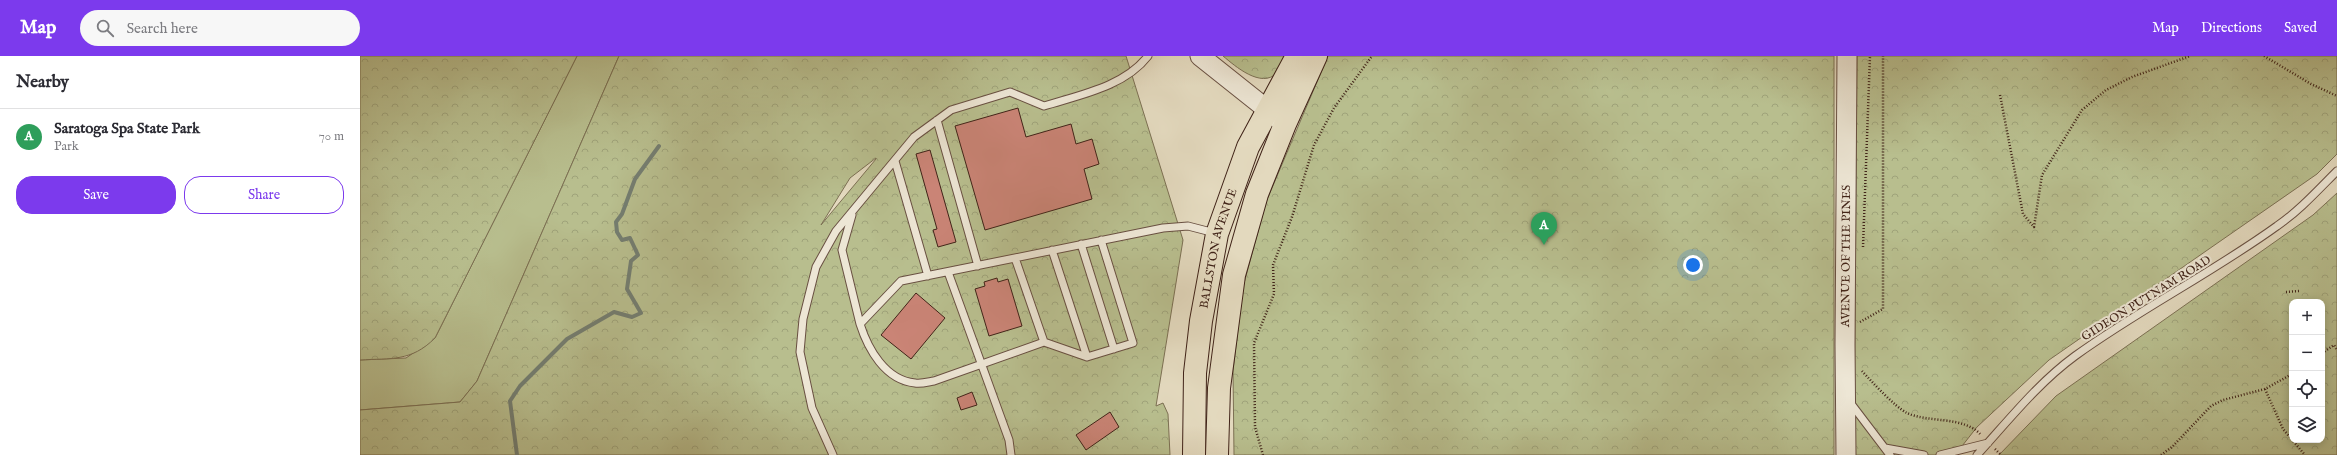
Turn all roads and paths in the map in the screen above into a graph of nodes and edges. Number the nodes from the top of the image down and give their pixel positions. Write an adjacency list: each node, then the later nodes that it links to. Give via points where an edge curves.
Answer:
1 (1148, 56): 14 (lane, via 1123,78 1044,106 1010,92 951,110)
2 (1200, 56): 13 (street)
3 (1297, 56): 13 (highway, BALLSTON AVENUE)
4 (1316, 56): 15 (highway, BALLSTON AVENUE)
5 (1372, 56): 50 (path, via 1334,108 1314,145 1292,217 1273,265 1274,294 1254,343 1255,427)
6 (1847, 56): 43 (street, AVENUE OF THE PINES)
7 (1870, 56): 23 (path)
8 (1883, 56): 31 (path, via 1883,309)
9 (2190, 56): 11 (path, via 2132,77 2106,90 2082,110 2042,175 2034,227 2023,214)
10 (2264, 56): 12 (path)
11 (2000, 95)
12 (2337, 96)
13 (1268, 110): 15 (street); 19 (highway, BALLSTON AVENUE, via 1248,147)
14 (937, 120): 16 (lane, via 914,137); 25 (lane)
15 (1285, 124): 49 (highway, BALLSTON AVENUE, via 1257,194 1234,275 1219,388)
16 (895, 161): 18 (lane); 27 (lane)
17 (2337, 171): 44 (lane, GIDEON PUTNAM ROAD, via 2278,226 2074,356 2049,378)
18 (853, 211): 32 (lane, via 842,250); 46 (lane, via 836,231 816,267 802,325 800,352 812,408)
19 (1217, 234): 20 (lane, via 1188,226); 48 (highway, BALLSTON AVENUE, via 1200,321 1195,373)
20 (1101, 240): 21 (lane); 35 (lane, via 1133,343)
21 (1081, 244): 22 (lane); 35 (lane)
22 (1052, 250): 24 (lane); 38 (lane)
23 (1863, 253)
24 (1016, 258): 25 (lane); 34 (lane)
25 (978, 266): 26 (lane)
26 (948, 272): 27 (lane); 39 (lane)
27 (928, 276): 32 (lane, via 901,281)
28 (2299, 291): 29 (path)
29 (2286, 292)
30 (1860, 314): 31 (path)
31 (1860, 322): 33 (path)
32 (860, 324): 39 (lane, via 866,344 880,363 896,376 915,383 934,381)
33 (1859, 330)
34 (1044, 342): 38 (lane); 39 (lane)
35 (1114, 349): 38 (lane)
36 (2337, 350): 37 (path, via 2334,345)
37 (2325, 351)
38 (1087, 357)
39 (981, 364): 47 (lane, via 1009,440)
40 (1859, 368): 44 (path, via 1907,413 1971,427)
41 (2289, 376): 42 (path)
42 (2265, 389): 57 (path, via 2223,400 2211,406); 58 (path, via 2283,429)
43 (1847, 398): 45 (lane); 51 (street, AVENUE OF THE PINES)
44 (1988, 443): 54 (lane); 55 (lane, GIDEON PUTNAM ROAD); 56 (path)
45 (1885, 448): 52 (lane); 53 (lane)
46 (833, 455)
47 (1011, 455)
48 (1194, 455)
49 (1217, 455)
50 (1263, 455)
51 (1846, 455)
52 (1890, 455)
53 (1924, 455)
54 (1940, 455)
55 (1977, 455)
56 (2001, 455)
57 (2161, 455)
58 (2305, 455)

